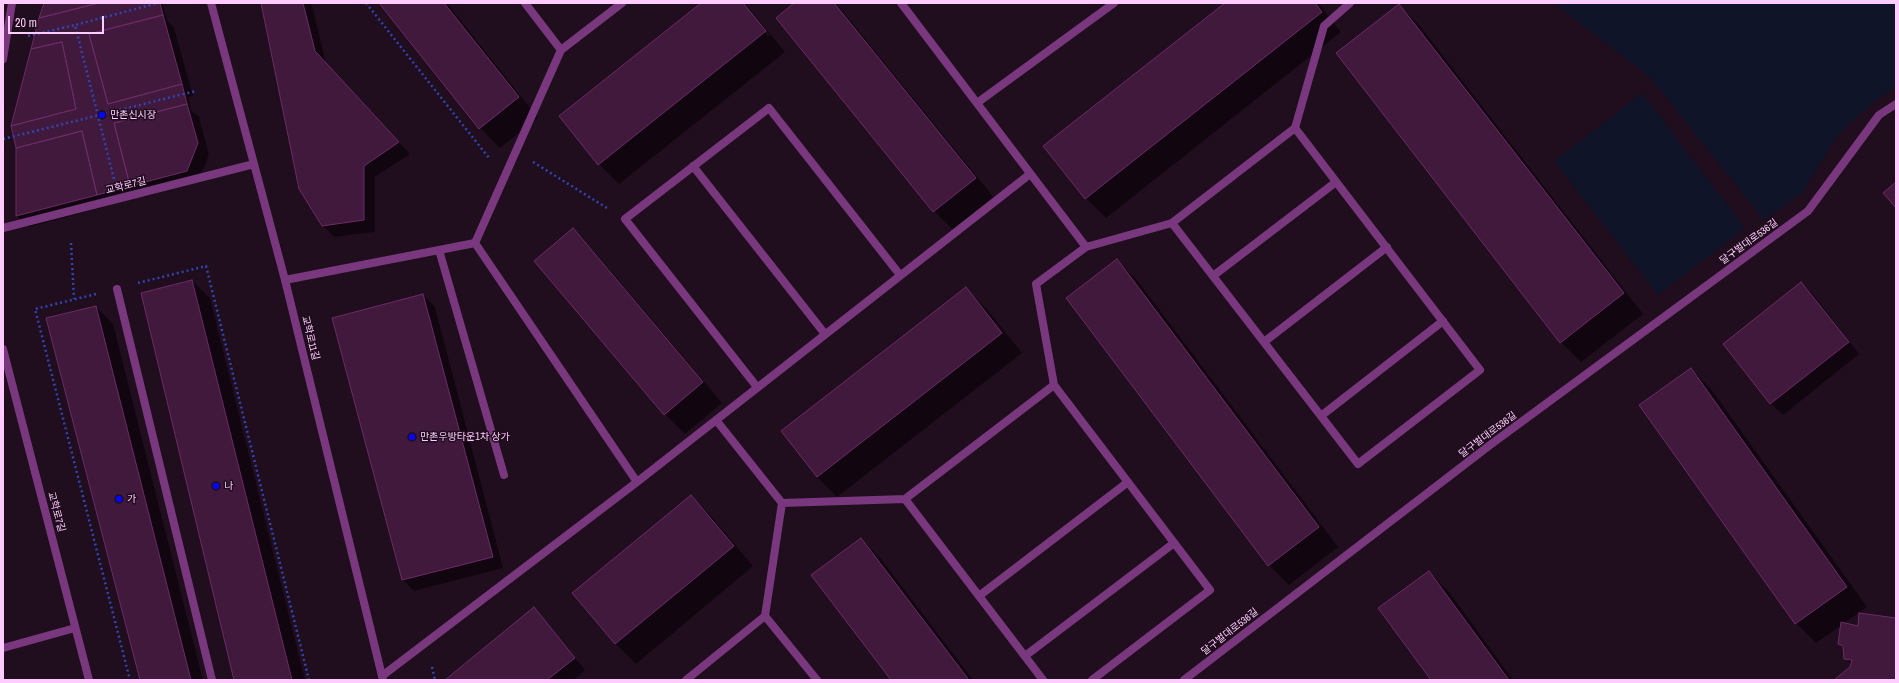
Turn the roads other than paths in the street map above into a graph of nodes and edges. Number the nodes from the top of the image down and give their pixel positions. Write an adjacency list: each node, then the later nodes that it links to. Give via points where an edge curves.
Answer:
1 (12, 3): 9 (street)
2 (211, 3): 13 (street, 교학로11길)
3 (525, 3): 8 (street)
4 (622, 3): 8 (street)
5 (902, 3): 10 (street)
6 (1114, 3): 10 (street)
7 (1350, 3): 12 (street, via 1324,26)
8 (561, 50): 19 (street)
9 (3, 59)
10 (977, 103): 15 (street)
11 (1896, 104): 53 (street, 달구벌대로536길, via 1879,115 1808,211 1490,445)
12 (1295, 128): 16 (street); 17 (street)
13 (254, 164): 18 (street, 교학로7길); 25 (street, 교학로11길)
14 (693, 166): 23 (street, via 768,108); 28 (street); 32 (street, via 625,219)
15 (1030, 174): 20 (street); 23 (street)
16 (1336, 182): 21 (street); 24 (street)
17 (1172, 223): 20 (street); 24 (street)
18 (3, 228)
19 (475, 243): 22 (street); 36 (street)
20 (1086, 247): 31 (street, via 1036,284)
21 (1386, 247): 27 (street); 29 (street)
22 (438, 250): 25 (street); 35 (street)
23 (900, 275): 28 (street)
24 (1213, 276): 29 (street)
25 (285, 280): 46 (street, 교학로11길)
26 (117, 289): 48 (street)
27 (1444, 322): 33 (street); 33 (street, via 1480,370 1358,464)
28 (825, 334): 32 (street)
29 (1264, 342): 33 (street)
30 (3, 349): 43 (street, 교학로7길)
31 (1054, 386): 37 (street); 38 (street)
32 (757, 387): 34 (street)
33 (1321, 416)
34 (716, 420): 36 (street); 39 (street)
35 (504, 475)
36 (637, 482): 46 (street)
37 (1128, 482): 40 (street); 41 (street)
38 (905, 499): 39 (street); 41 (street)
39 (782, 503): 42 (street)
40 (1174, 543): 45 (street); 52 (street, via 1210,590)
41 (979, 596): 45 (street)
42 (765, 616): 49 (street); 50 (street)
43 (75, 628): 44 (street); 47 (street, 교학로7길)
44 (3, 648)
45 (1025, 656): 51 (street)
46 (382, 678)
47 (89, 680)
48 (212, 680)
49 (686, 680)
50 (817, 680)
51 (1043, 680)
52 (1092, 680)
53 (1184, 680)

